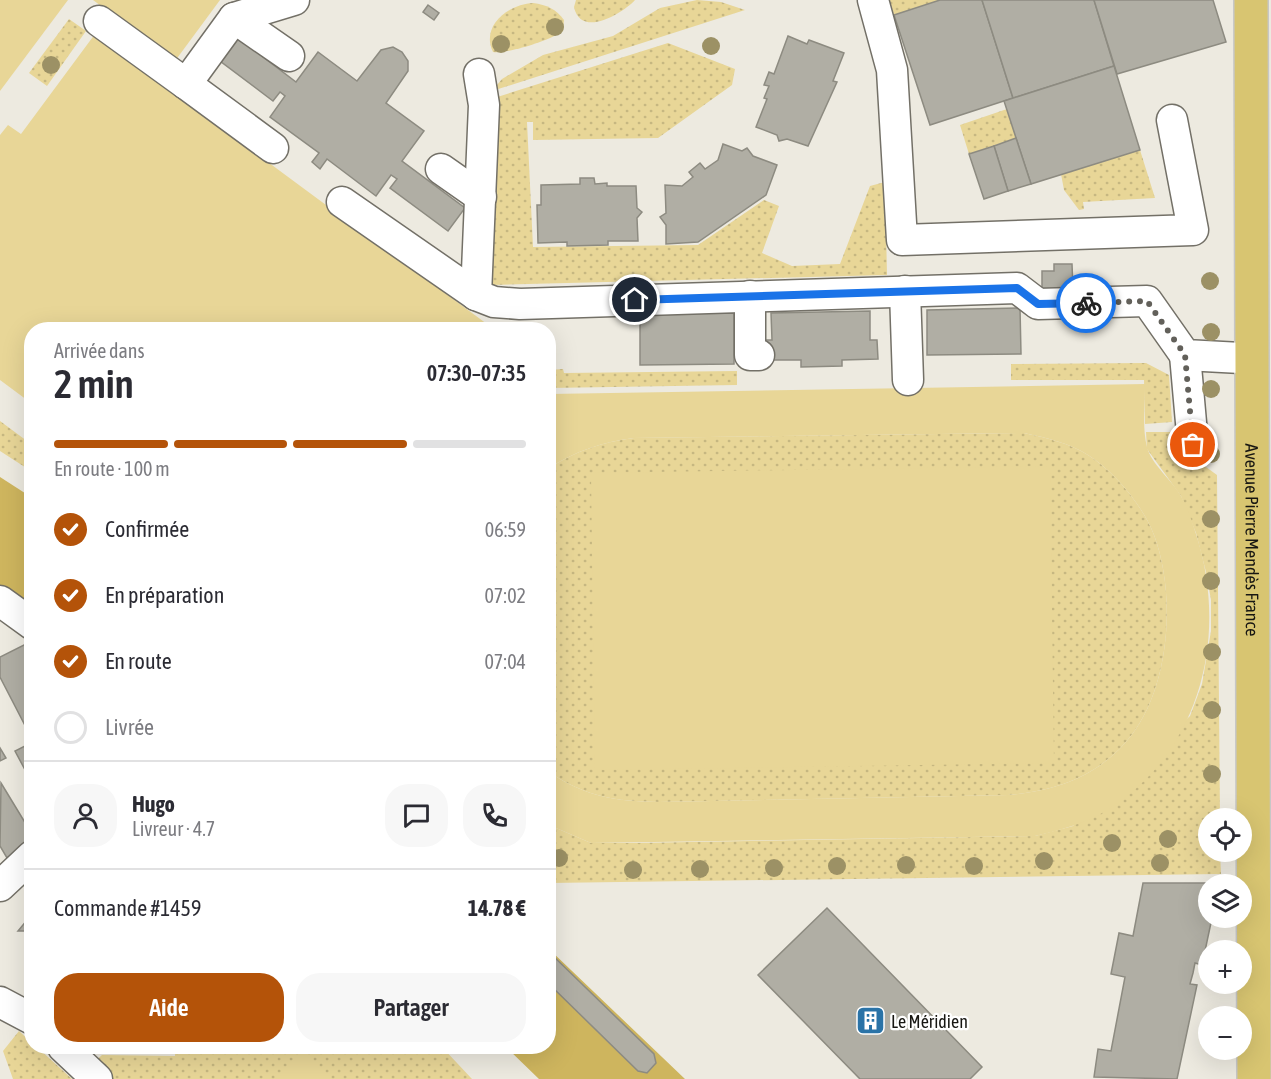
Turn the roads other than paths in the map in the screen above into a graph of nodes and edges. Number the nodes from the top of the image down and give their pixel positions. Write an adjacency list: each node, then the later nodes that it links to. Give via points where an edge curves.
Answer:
1 (294, 0): 4 (street)
2 (873, 0): 9 (street, via 892,70 902,240 1194,230)
3 (1251, 0): 31 (main road, Avenue Pierre Mendès France)
4 (234, 18): 6 (street); 8 (street)
5 (99, 21): 8 (street)
6 (289, 56)
7 (479, 74): 12 (street, via 484,105)
8 (186, 84): 10 (street)
9 (1172, 120)
10 (273, 148)
11 (441, 169): 12 (street)
12 (481, 197): 15 (street)
13 (342, 202): 15 (street)
14 (905, 291): 16 (street); 19 (street, via 1017,288 1038,304 1147,301); 21 (street)
15 (476, 295): 17 (street)
16 (750, 296): 17 (street); 18 (street, via 750,355)
17 (521, 317)
18 (759, 355)
19 (1185, 355): 20 (street); 22 (street)
20 (1241, 358)
21 (908, 380)
22 (1193, 445)
23 (0, 601): 24 (street)
24 (24, 618)
25 (24, 864): 26 (street)
26 (0, 886)
27 (0, 1002): 28 (street)
28 (24, 1015)
29 (70, 1054): 30 (street)
30 (97, 1079)
31 (1254, 1079)

